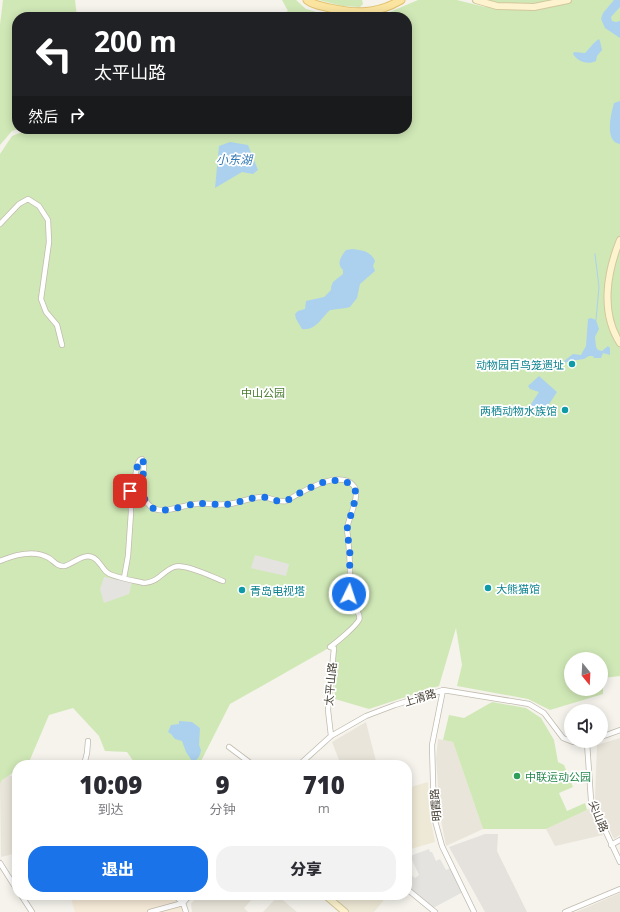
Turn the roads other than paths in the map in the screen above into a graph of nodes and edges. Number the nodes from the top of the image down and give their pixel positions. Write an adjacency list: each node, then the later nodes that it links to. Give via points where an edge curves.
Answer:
1 (306, 0): 2 (main road, via 346,12 370,12)
2 (402, 0)
3 (476, 0): 4 (street, via 497,6 534,7)
4 (568, 0)
5 (0, 224): 8 (street, via 19,204 28,199 39,206 48,220 49,242 41,299 46,312 58,325)
6 (620, 240): 7 (street, via 608,285 610,322)
7 (620, 343)
8 (62, 345)
9 (0, 561): 10 (street, via 32,554 44,556 57,565 65,566 84,556 90,556 95,558 104,571)
10 (124, 578): 11 (street, via 149,583 176,566); 15 (street, 太平山路, via 128,556 130,491 138,463 142,459 142,493 157,510 195,504 229,504 262,497 280,502 326,481 340,480 353,485 356,493 347,529 350,554 349,594 360,617 353,627 330,647 334,648 328,710)
11 (223, 581)
12 (443, 690): 15 (street, 上清路, via 366,716); 16 (street, 上清路, via 529,704 544,713); 43 (street, 明霞路, via 432,745 434,817 442,846)
13 (620, 730): 14 (street)
14 (608, 734)
15 (331, 736): 22 (street, 上清路)
16 (564, 738)
17 (88, 741): 20 (street)
18 (229, 747): 21 (street)
19 (589, 748): 24 (street, 尖山路, via 591,800)
20 (85, 760)
21 (246, 760)
22 (305, 760)
23 (620, 840): 24 (street)
24 (611, 845): 26 (street, 尖山路)
25 (0, 862): 27 (street)
26 (620, 862)
27 (12, 881)
28 (620, 888): 44 (street)
29 (412, 893): 35 (street)
30 (24, 900): 37 (street)
31 (180, 900): 34 (street)
32 (186, 900): 34 (street)
33 (329, 900): 36 (street)
34 (183, 903): 38 (street); 39 (street)
35 (429, 907): 41 (street); 42 (street)
36 (338, 910): 40 (street)
37 (32, 912)
38 (150, 912)
39 (186, 912)
40 (345, 912)
41 (426, 912)
42 (435, 912)
43 (474, 912)
44 (565, 912)

